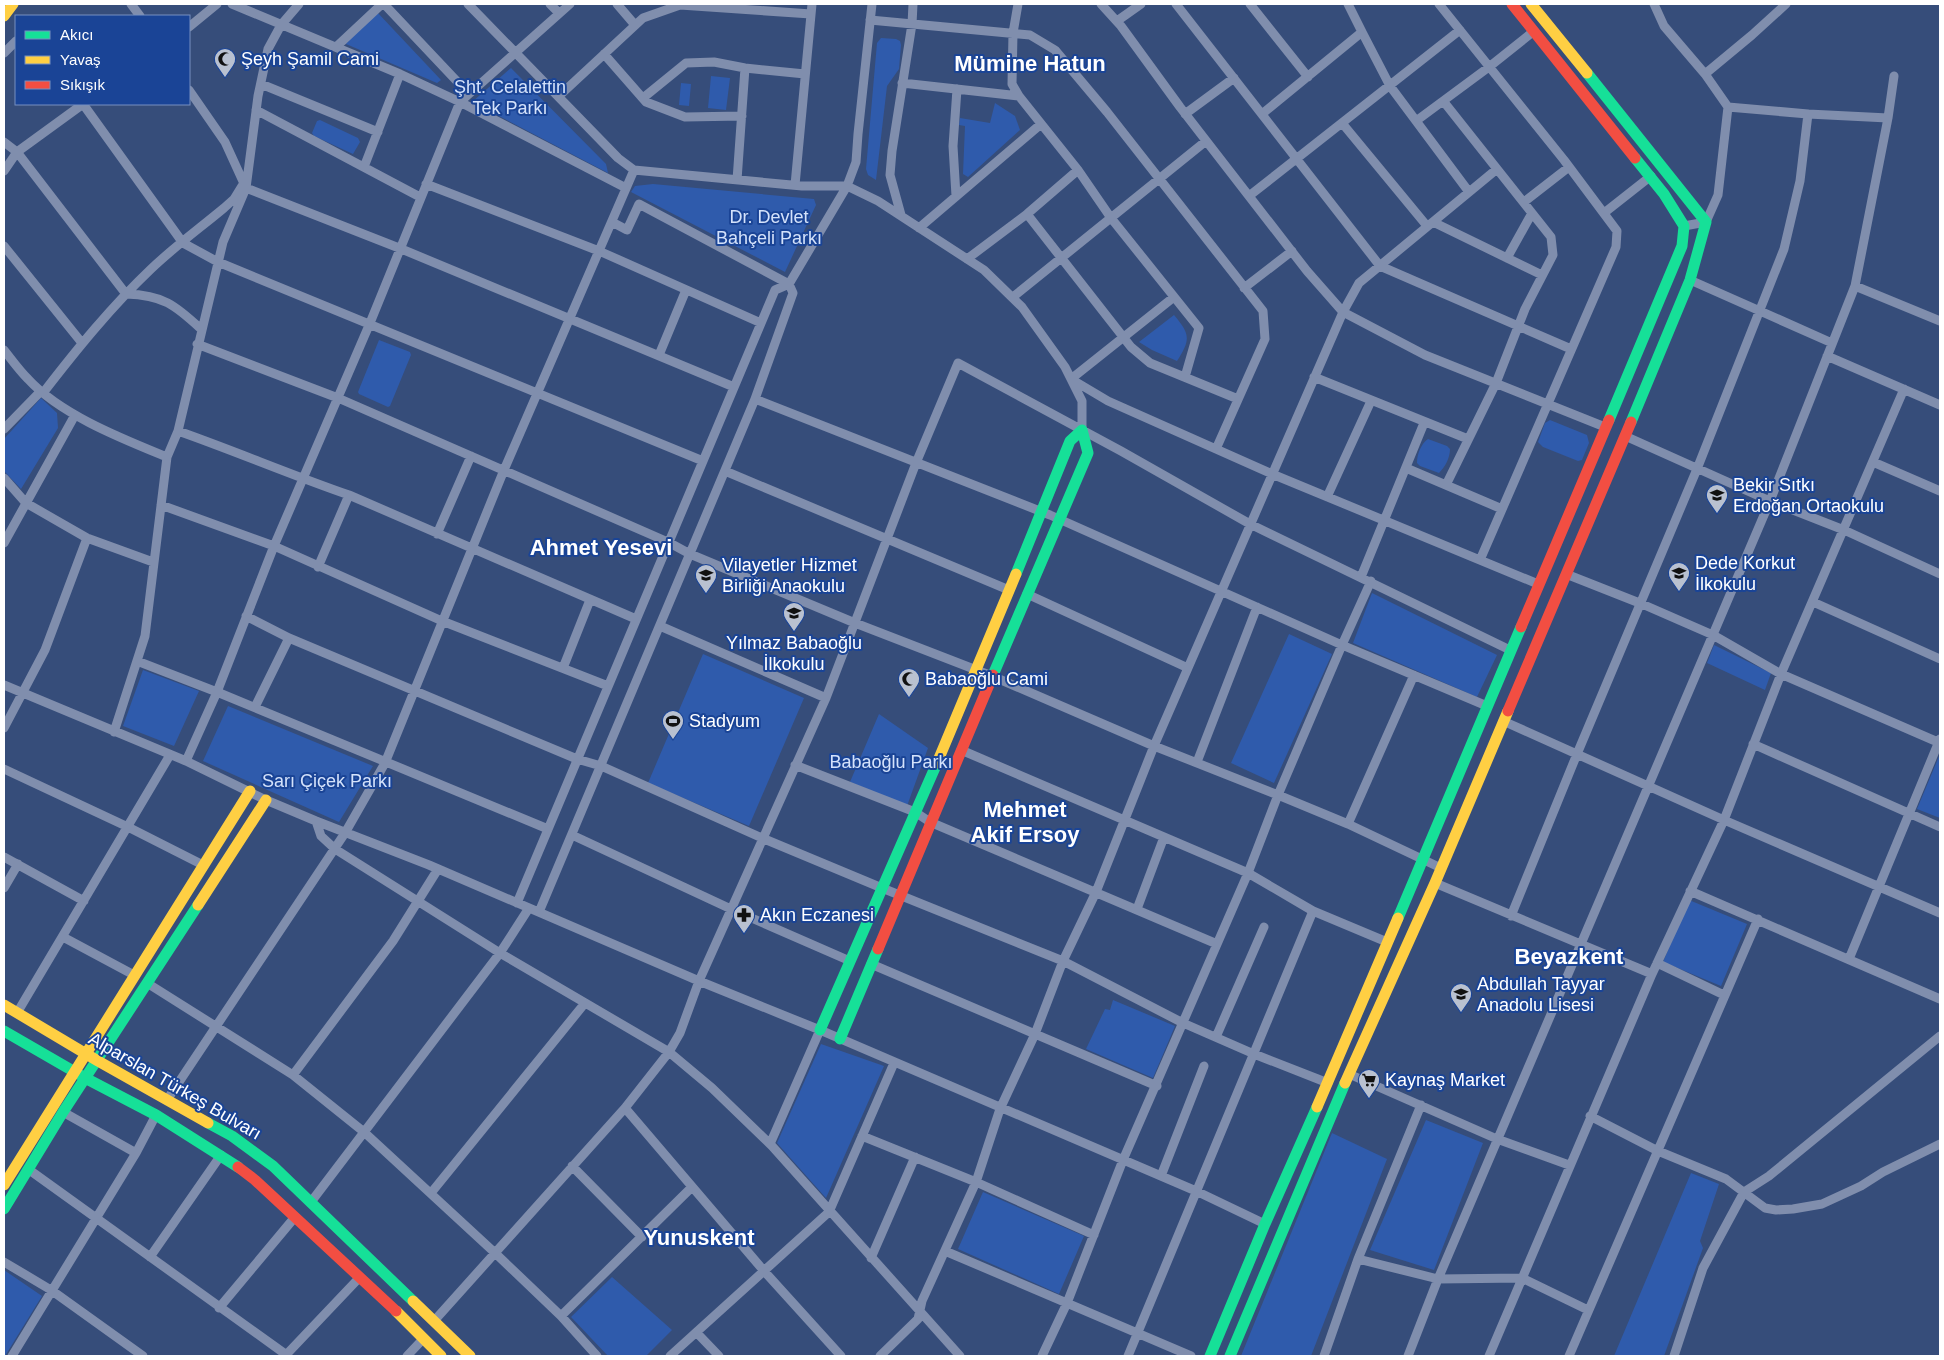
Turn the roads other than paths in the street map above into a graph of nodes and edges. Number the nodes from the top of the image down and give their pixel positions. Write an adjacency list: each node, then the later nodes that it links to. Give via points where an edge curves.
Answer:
1 (13, 4): 29 (street)
2 (131, 4): 28 (street)
3 (217, 4): 25 (street)
4 (232, 4): 34 (street)
5 (299, 4): 34 (street)
6 (383, 4): 41 (street); 58 (street)
7 (468, 4): 42 (street)
8 (550, 4): 26 (street)
9 (570, 4): 26 (street)
10 (617, 4): 35 (street)
11 (812, 4): 27 (street)
12 (872, 4): 30 (street)
13 (914, 4): 32 (street)
14 (1018, 4): 39 (street)
15 (1102, 4): 31 (street)
16 (1141, 4): 31 (street)
17 (1176, 4): 52 (street)
18 (1250, 4): 51 (street)
19 (1348, 4): 38 (street)
20 (1440, 4): 36 (street)
21 (1512, 4): 37 (street)
22 (1530, 4): 106 (street)
23 (1654, 4): 49 (street, via 1664,26)
24 (1786, 4): 49 (street)
25 (206, 7): 33 (street)
26 (559, 14): 42 (street)
27 (811, 14): 35 (street, via 680,5 642,18); 48 (street)
28 (139, 15)
29 (4, 16)
30 (870, 20): 32 (street); 93 (street, via 856,162)
31 (1117, 21): 68 (street)
32 (912, 24): 39 (street); 53 (street)
33 (190, 25)
34 (282, 25): 41 (street); 54 (street, via 268,49)
35 (635, 25): 44 (street)
36 (1460, 30): 46 (street); 55 (street)
37 (1534, 31): 46 (street); 87 (street)
38 (1362, 32): 51 (street); 55 (street)
39 (1013, 33): 60 (street, via 1012,84); 88 (street, via 1030,35 1055,50)
40 (15, 42): 43 (street)
41 (336, 47): 47 (street)
42 (517, 52): 58 (street); 59 (street)
43 (4, 53)
44 (604, 54): 59 (street); 61 (street)
45 (745, 68): 48 (street); 61 (street, via 714,62 686,64); 71 (street)
46 (1489, 68): 63 (street); 82 (street)
47 (400, 74): 62 (street); 76 (street)
48 (805, 74): 91 (street)
49 (1705, 74): 66 (street)
50 (1894, 76): 72 (street)
51 (1308, 77): 69 (street)
52 (1234, 78): 68 (street); 69 (street)
53 (902, 83): 56 (street); 103 (street, via 890,174)
54 (261, 84): 67 (street); 76 (street)
55 (1390, 86): 73 (street); 74 (street)
56 (957, 89): 60 (street); 96 (street, via 953,146)
57 (190, 91): 92 (street, via 225,142)
58 (468, 93): 62 (street)
59 (559, 96): 84 (street, via 618,158)
60 (1019, 96): 75 (street)
61 (643, 98): 71 (street, via 685,117)
62 (460, 102): 90 (street); 94 (street)
63 (1444, 102): 73 (street); 83 (street)
64 (82, 105): 79 (street)
65 (84, 105): 110 (street)
66 (1728, 107): 70 (street); 106 (street, via 1718,195)
67 (256, 110): 81 (street); 92 (street)
68 (1185, 114): 77 (street)
69 (1262, 114): 80 (street)
70 (1808, 114): 72 (street); 130 (street, via 1800,181 1784,249)
71 (742, 116): 89 (street)
72 (1888, 118): 123 (street)
73 (1416, 122): 95 (street)
74 (1342, 123): 80 (street); 107 (street)
75 (1042, 124): 85 (street); 96 (street)
76 (378, 132): 81 (street)
77 (1206, 141): 88 (street); 97 (street)
78 (4, 142): 79 (street)
79 (17, 152): 86 (street); 126 (street)
80 (1298, 158): 97 (street); 119 (street)
81 (364, 167): 98 (street)
82 (1570, 167): 99 (street); 101 (street)
83 (1497, 169): 95 (street); 99 (street)
84 (634, 170): 89 (street); 94 (street)
85 (1078, 170): 102 (street); 104 (street)
86 (4, 171)
87 (1651, 176): 101 (street); 108 (street)
88 (1159, 179): 104 (street); 124 (street)
89 (737, 180): 91 (street)
90 (426, 184): 98 (street); 113 (street)
91 (795, 185): 93 (street)
92 (244, 186): 110 (street, via 234,199); 112 (street); 118 (street)
93 (847, 186): 103 (street); 122 (street)
94 (626, 188): 105 (street)
95 (1469, 192): 107 (street)
96 (956, 196): 109 (street)
97 (1249, 196): 114 (street)
98 (420, 197): 112 (street)
99 (1524, 202): 100 (street)
100 (1532, 213): 116 (street); 120 (street, via 1550,237 1553,255)
101 (1604, 213): 141 (street, via 1617,231 1616,247)
102 (1027, 214): 115 (street); 117 (street)
103 (900, 215): 109 (street)
104 (1112, 218): 115 (street); 127 (street)
105 (612, 222): 113 (street); 122 (street, via 627,230 639,204)
106 (1706, 222): 108 (street); 121 (street)
107 (1430, 224): 116 (street); 119 (street)
108 (1684, 226): 161 (street, via 1682,246)
109 (920, 228): 117 (street)
110 (183, 243): 118 (street); 126 (street)
111 (4, 246): 138 (street)
112 (399, 248): 131 (street); 133 (street)
113 (599, 251): 125 (street); 131 (street)
114 (1292, 251): 124 (street); 129 (street)
115 (1061, 258): 128 (street); 137 (street)
116 (1506, 258): 120 (street)
117 (967, 259): 128 (street, via 984,270)
118 (218, 262): 133 (street); 136 (street)
119 (1380, 266): 129 (street, via 1359,283); 135 (street)
120 (1542, 275): 135 (street)
121 (1690, 280): 130 (street); 165 (street)
122 (789, 284): 134 (street, via 775,290); 154 (street, via 794,293)
123 (1855, 286): 132 (street); 139 (street)
124 (1244, 288): 155 (street, via 1263,311 1265,339)
125 (686, 290): 134 (street); 143 (street)
126 (126, 294): 136 (street, via 145,294 174,305); 138 (street)
127 (1174, 297): 137 (street); 145 (street, via 1199,328)
128 (1013, 298): 147 (street)
129 (1343, 312): 146 (street); 148 (street, via 1425,355)
130 (1760, 313): 139 (street); 174 (street)
131 (571, 318): 143 (street); 152 (street)
132 (1940, 321)
133 (370, 323): 152 (street); 153 (street)
134 (761, 323): 149 (street)
135 (1519, 326): 141 (street); 148 (street)
136 (201, 329): 140 (street)
137 (1124, 339): 145 (street, via 1150,363); 147 (street)
138 (82, 343): 151 (street)
139 (1832, 343): 144 (street)
140 (198, 344): 153 (street); 164 (street)
141 (1571, 349): 157 (street)
142 (4, 350): 151 (street)
143 (659, 355): 149 (street)
144 (1827, 356): 150 (street); 184 (street)
145 (1185, 377): 155 (street)
146 (1314, 377): 156 (street); 177 (street)
147 (1071, 379): 163 (street, via 1082,401); 167 (street, via 1108,401)
148 (1496, 384): 157 (street); 166 (street)
149 (734, 387): 170 (street)
150 (1904, 389): 158 (street); 172 (street)
151 (42, 392): 159 (street); 162 (street)
152 (537, 395): 170 (street); 175 (street)
153 (338, 398): 168 (street); 179 (street)
154 (756, 399): 171 (street); 176 (street)
155 (1238, 399): 167 (street)
156 (1371, 401): 160 (street); 183 (street)
157 (1547, 404): 161 (street); 187 (street)
158 (1940, 405)
159 (75, 415): 169 (street); 185 (street)
160 (1424, 423): 166 (street); 173 (street)
161 (1605, 428): 208 (street)
162 (4, 430)
163 (1082, 430): 171 (street, via 958,363); 188 (street, via 1070,441); 189 (street, via 1088,453); 191 (street)
164 (178, 431): 169 (street); 179 (street)
165 (1625, 436): 174 (street); 204 (street)
166 (1468, 440): 180 (street)
167 (1216, 449): 177 (street)
168 (471, 456): 175 (street); 193 (street)
169 (167, 457): 186 (street)
170 (703, 461): 196 (street)
171 (916, 462): 188 (street); 195 (street)
172 (1873, 462): 181 (street); 192 (street)
173 (1406, 468): 180 (street); 190 (street)
174 (1698, 469): 184 (street); 214 (street)
175 (504, 470): 196 (street); 199 (street)
176 (725, 471): 195 (street); 200 (street)
177 (1272, 474): 183 (street); 191 (street)
178 (4, 478): 185 (street)
179 (303, 479): 182 (street); 198 (street)
180 (1446, 485): 187 (street)
181 (1940, 491)
182 (349, 495): 193 (street); 203 (street)
183 (1327, 497): 190 (street)
184 (1770, 501): 192 (street); 221 (street)
185 (26, 503): 194 (street); 197 (street)
186 (161, 505): 198 (street); 202 (street)
187 (1502, 509): 201 (street)
188 (1042, 511): 189 (street); 209 (street)
189 (1060, 519): 210 (street); 211 (street)
190 (1384, 521): 201 (street); 206 (street)
191 (1250, 524): 206 (street); 210 (street)
192 (1844, 530): 205 (street); 213 (street)
193 (437, 534): 199 (street)
194 (87, 538): 202 (street); 237 (street, via 45,650)
195 (887, 538): 209 (street); 219 (street)
196 (668, 542): 200 (street); 217 (street)
197 (4, 543)
198 (274, 546): 203 (street); 216 (street)
199 (471, 550): 212 (street); 218 (street)
200 (690, 554): 219 (street); 220 (street)
201 (1480, 560): 208 (street)
202 (153, 562): 226 (street, via 145,636)
203 (318, 567): 218 (street)
204 (1566, 574): 214 (street); 241 (street)
205 (1940, 574)
206 (1361, 577): 207 (street)
207 (1371, 581): 223 (street); 224 (street)
208 (1538, 584): 224 (street)
209 (1009, 590): 229 (street)
210 (1221, 591): 215 (street); 228 (street)
211 (1027, 594): 228 (street); 232 (street)
212 (590, 600): 217 (street); 227 (street)
213 (1813, 602): 225 (street); 230 (street)
214 (1642, 604): 221 (street); 248 (street)
215 (1257, 607): 223 (street); 252 (street)
216 (246, 616): 222 (street); 236 (street)
217 (636, 619): 234 (street)
218 (442, 621): 227 (street); 235 (street)
219 (855, 623): 229 (street); 238 (street)
220 (660, 626): 238 (street); 255 (street)
221 (1713, 635): 230 (street); 257 (street)
222 (289, 638): 235 (street); 240 (street)
223 (1342, 645): 231 (street); 259 (street)
224 (1510, 650): 239 (street)
225 (1940, 660)
226 (137, 661): 236 (street); 243 (street)
227 (563, 668): 234 (street)
228 (1188, 668): 246 (street)
229 (976, 671): 232 (street); 261 (street)
230 (1781, 674): 244 (street); 245 (street)
231 (1414, 675): 239 (street); 267 (street)
232 (992, 676): 246 (street); 247 (street)
233 (4, 685): 237 (street)
234 (608, 686): 250 (street)
235 (413, 690): 250 (street); 253 (street)
236 (217, 692): 240 (street); 251 (street)
237 (23, 693): 242 (street); 243 (street)
238 (826, 698): 254 (street)
239 (1486, 706): 277 (street)
240 (255, 707): 253 (street)
241 (1504, 721): 248 (street); 280 (street)
242 (4, 728)
243 (114, 732): 249 (street)
244 (1940, 741): 262 (street)
245 (1753, 744): 262 (street); 264 (street)
246 (1154, 746): 252 (street); 263 (street)
247 (961, 750): 263 (street); 266 (street)
248 (1577, 754): 257 (street); 299 (street)
249 (170, 755): 251 (street); 268 (street)
250 (577, 759): 255 (street); 270 (street)
251 (186, 761): 258 (street)
252 (1196, 762): 259 (street)
253 (385, 763): 270 (street); 271 (street)
254 (795, 765): 261 (street); 274 (street)
255 (601, 766): 272 (street); 274 (street)
256 (4, 769): 268 (street)
257 (1649, 786): 264 (street); 305 (street)
258 (250, 791): 260 (street); 279 (street)
259 (1278, 795): 267 (street); 282 (street)
260 (266, 800): 265 (street); 315 (street)
261 (915, 812): 266 (street); 286 (street)
262 (1908, 813): 269 (street); 284 (street)
263 (1125, 820): 273 (street); 288 (street)
264 (1724, 820): 284 (street); 287 (street)
265 (316, 821): 271 (street); 275 (street, via 321,836)
266 (930, 822): 288 (street); 289 (street)
267 (1348, 824): 277 (street)
268 (128, 827): 279 (street); 290 (street)
269 (1940, 828)
270 (548, 829): 292 (street)
271 (345, 834): 275 (street); 281 (street)
272 (572, 835): 294 (street); 297 (street)
273 (1164, 837): 282 (street); 295 (street)
274 (762, 838): 286 (street); 294 (street)
275 (335, 849): 291 (street); 322 (street)
276 (4, 856): 278 (street)
277 (1422, 860): 280 (street); 303 (street)
278 (18, 864): 285 (street); 290 (street)
279 (203, 865): 313 (street)
280 (1441, 868): 283 (street)
281 (438, 869): 291 (street); 292 (street)
282 (1248, 873): 296 (street); 304 (street)
283 (1435, 883): 299 (street); 336 (street)
284 (1878, 886): 298 (street); 307 (street)
285 (4, 888)
286 (882, 888): 289 (street); 309 (street)
287 (1690, 891): 300 (street); 311 (street)
288 (1096, 892): 295 (street); 308 (street)
289 (900, 895): 308 (street); 310 (street)
290 (84, 901): 302 (street)
291 (418, 901): 306 (street); 337 (street, via 393,941)
292 (517, 903): 293 (street)
293 (529, 908): 297 (street); 306 (street)
294 (731, 909): 309 (street); 314 (street)
295 (1137, 910): 304 (street)
296 (1313, 911): 303 (street); 331 (street)
297 (539, 912): 314 (street)
298 (1940, 913)
299 (1511, 916): 305 (street)
300 (1758, 919): 307 (street); 316 (street)
301 (1264, 927): 327 (street)
302 (63, 937): 313 (street); 320 (street)
303 (1387, 942): 339 (street)
304 (1217, 944): 321 (street)
305 (1581, 946): 312 (street); 350 (street)
306 (500, 953): 318 (street); 348 (street)
307 (1849, 959): 317 (street)
308 (1062, 960): 321 (street); 325 (street)
309 (850, 961): 323 (street)
310 (871, 964): 325 (street); 328 (street)
311 (1657, 964): 312 (street); 316 (street)
312 (1652, 974): 347 (street)
313 (134, 975): 330 (street)
314 (699, 981): 323 (street); 329 (street, via 680,1033)
315 (147, 983): 322 (street); 332 (street)
316 (1724, 995): 353 (street)
317 (1940, 999)
318 (585, 1003): 329 (street); 367 (street)
319 (4, 1005): 320 (street, Alparslan Türkeş Bulvarı)
320 (17, 1013): 330 (street, Alparslan Türkeş Bulvarı)
321 (1183, 1023): 327 (street); 340 (street)
322 (217, 1026): 337 (street); 341 (street)
323 (820, 1030): 328 (street); 351 (street)
324 (4, 1032): 335 (street, Alparslan Türkeş Bulvarı)
325 (1035, 1034): 340 (street); 344 (street)
326 (1940, 1036): 366 (street, via 1769,1176)
327 (1216, 1037): 331 (street)
328 (840, 1039): 333 (street)
329 (669, 1052): 343 (street); 351 (street)
330 (85, 1054): 332 (street, Alparslan Türkeş Bulvarı); 335 (street)
331 (1254, 1054): 339 (street); 365 (street)
332 (98, 1061): 338 (street); 341 (street, Alparslan Türkeş Bulvarı)
333 (894, 1063): 344 (street); 349 (street)
334 (1204, 1066): 361 (street)
335 (74, 1071): 338 (street, Alparslan Türkeş Bulvarı); 363 (street)
336 (1348, 1074): 342 (street); 412 (street)
337 (293, 1075): 348 (street)
338 (87, 1078): 345 (street); 346 (street, Alparslan Türkeş Bulvarı)
339 (1328, 1083): 373 (street)
340 (1157, 1086): 357 (street)
341 (167, 1100): 368 (street, Alparslan Türkeş Bulvarı, via 238,1141 273,1166)
342 (1421, 1105): 350 (street); 380 (street)
343 (625, 1108): 359 (street); 364 (street)
344 (1000, 1109): 357 (street); 362 (street)
345 (63, 1112): 354 (street); 360 (street)
346 (156, 1115): 354 (street); 355 (street, Alparslan Türkeş Bulvarı)
347 (1590, 1116): 353 (street); 358 (street)
348 (364, 1132): 367 (street); 368 (street)
349 (862, 1136): 356 (street); 370 (street)
350 (1498, 1139): 358 (street); 385 (street)
351 (770, 1144): 370 (street)
352 (1940, 1144): 366 (street, via 1822,1204 1770,1209)
353 (1658, 1151): 366 (street, via 1726,1179); 389 (street)
354 (136, 1153): 372 (street)
355 (221, 1156): 371 (street, Alparslan Türkeş Bulvarı, via 256,1180); 378 (street)
356 (916, 1157): 362 (street); 379 (street)
357 (1123, 1160): 361 (street); 374 (street)
358 (1569, 1165): 384 (street)
359 (572, 1166): 375 (street); 377 (street)
360 (28, 1169): 369 (street); 372 (street)
361 (1161, 1176): 365 (street)
362 (976, 1182): 374 (street); 376 (street)
363 (4, 1185)
364 (692, 1187): 375 (street); 382 (street)
365 (1196, 1191): 373 (street); 394 (street)
366 (1744, 1192): 417 (street, via 1703,1268)
367 (431, 1193): 377 (street)
368 (311, 1202): 392 (street, Alparslan Türkeş Bulvarı)
369 (4, 1209)
370 (829, 1212): 379 (street); 382 (street)
371 (295, 1217): 383 (street, Alparslan Türkeş Bulvarı); 388 (street)
372 (95, 1218): 378 (street); 386 (street)
373 (1265, 1224): 411 (street)
374 (1094, 1235): 387 (street)
375 (642, 1237): 391 (street)
376 (945, 1251): 387 (street); 390 (street)
377 (494, 1252): 391 (street); 392 (street)
378 (150, 1257): 388 (street)
379 (871, 1258): 390 (street)
380 (1358, 1259): 385 (street); 413 (street)
381 (4, 1262): 386 (street)
382 (764, 1271): 393 (street); 405 (street)
383 (360, 1276): 395 (street, Alparslan Türkeş Bulvarı); 398 (street)
384 (1522, 1278): 385 (street); 389 (street); 415 (street)
385 (1438, 1279): 414 (street)
386 (51, 1290): 396 (street); 397 (street)
387 (1067, 1303): 394 (street); 408 (street)
388 (219, 1308): 398 (street)
389 (1588, 1310): 416 (street)
390 (919, 1311): 406 (street, via 918,1319); 407 (street)
391 (561, 1316): 402 (street)
392 (434, 1321): 401 (street, Alparslan Türkeş Bulvarı)
393 (697, 1333): 403 (street); 404 (street)
394 (1137, 1333): 409 (street); 410 (street)
395 (424, 1338): 399 (street); 400 (street, Alparslan Türkeş Bulvarı)
396 (12, 1356)
397 (143, 1356)
398 (287, 1356)
399 (407, 1356)
400 (441, 1356)
401 (470, 1356)
402 (597, 1356)
403 (670, 1356)
404 (719, 1356)
405 (842, 1356)
406 (880, 1356)
407 (960, 1356)
408 (1042, 1356)
409 (1128, 1356)
410 (1191, 1356)
411 (1210, 1356)
412 (1230, 1356)
413 (1324, 1356)
414 (1408, 1356)
415 (1490, 1356)
416 (1569, 1356)
417 (1674, 1356)

